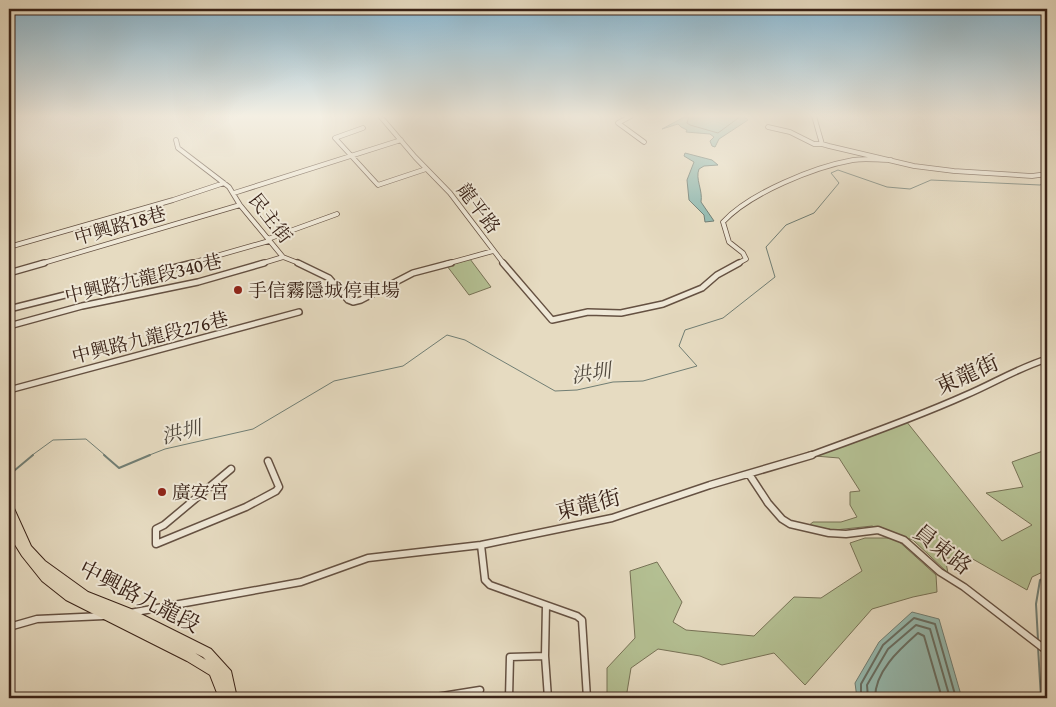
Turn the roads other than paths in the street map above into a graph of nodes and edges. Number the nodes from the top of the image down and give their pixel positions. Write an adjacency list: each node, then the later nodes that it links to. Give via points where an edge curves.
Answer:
1 (179, 149): 10 (street, 民主街)
2 (345, 149): 6 (street)
3 (372, 149): 6 (street)
4 (409, 149): 8 (street, 龍平路)
5 (844, 149): 7 (street)
6 (350, 156): 8 (street, via 378,185); 11 (street)
7 (891, 160): 9 (street, via 954,171); 16 (street, 龍平路, via 853,160 761,193 744,203 723,222 729,242 746,259 717,274 702,288 650,308 621,314 588,312 552,320)
8 (426, 169): 16 (street, 龍平路, via 450,193)
9 (1047, 174)
10 (224, 183): 11 (street, 民主街); 15 (street)
11 (234, 193): 12 (street, 民主街)
12 (240, 205): 14 (street, 民主街); 18 (street, 中興路18巷)
13 (337, 214): 14 (street)
14 (269, 240): 17 (street, 民主街); 19 (street, via 235,252)
15 (9, 247)
16 (493, 252): 17 (street, 民主街, via 413,273 353,302 329,278)
17 (283, 257): 21 (street, 中興路九龍段340巷, via 198,282 82,306)
18 (9, 273)
19 (9, 309)
20 (299, 312): 23 (street, 中興路九龍段276巷)
21 (9, 326)
22 (1047, 359): 26 (street, 東龍街, via 1022,367 967,395 884,429)
23 (9, 390)
24 (268, 461): 25 (street, via 279,488 276,491 156,544 156,529)
25 (231, 469)
26 (749, 474): 29 (street, 東龍街, via 612,518); 33 (street, 員東路, via 768,503 790,524 829,533 878,530 895,535)
27 (9, 507): 31 (main road, 中興路九龍段, via 28,549 42,564 85,596)
28 (9, 527): 31 (main road, 中興路九龍段, via 45,578 70,596)
29 (481, 545): 30 (street, via 485,580 490,585); 31 (street, 東龍街, via 368,558 301,582)
30 (546, 605): 34 (street); 41 (street, via 582,620)
31 (118, 614): 32 (street, 東龍街, via 37,619); 36 (main road, 中興路九龍段, via 214,671); 37 (main road, 中興路九龍段, via 207,653 227,676)
32 (9, 628)
33 (1047, 651)
34 (545, 656): 39 (street, via 510,657); 40 (street)
35 (480, 690): 38 (street)
36 (224, 698)
37 (232, 698)
38 (430, 698)
39 (509, 698)
40 (548, 698)
41 (587, 698)

